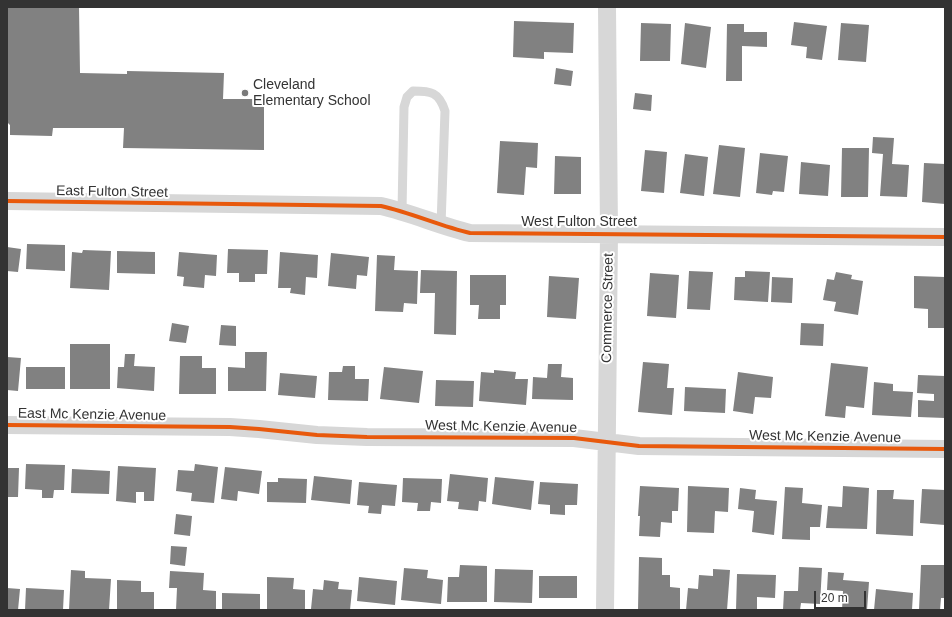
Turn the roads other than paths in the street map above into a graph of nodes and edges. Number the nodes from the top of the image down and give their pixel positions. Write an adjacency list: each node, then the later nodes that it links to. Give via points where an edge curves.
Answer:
1 (607, 7): 6 (street, Commerce Street)
2 (7, 201): 3 (street, East Fulton Street)
3 (217, 205): 4 (street, West Fulton Street, via 351,205 381,206)
4 (402, 211): 5 (street, West Fulton Street); 5 (lane, via 404,107 407,96 413,91 428,91 436,94 445,111)
5 (441, 225): 6 (street, West Fulton Street, via 470,233)
6 (609, 234): 7 (street, West Fulton Street); 10 (street, Commerce Street)
7 (945, 237)
8 (7, 426): 9 (street, East Mc Kenzie Avenue)
9 (177, 427): 10 (street, West Mc Kenzie Avenue, via 259,429 367,437 574,438)
10 (607, 442): 11 (street, West Mc Kenzie Avenue, via 639,446); 12 (street, Commerce Street)
11 (945, 450)
12 (605, 610)

